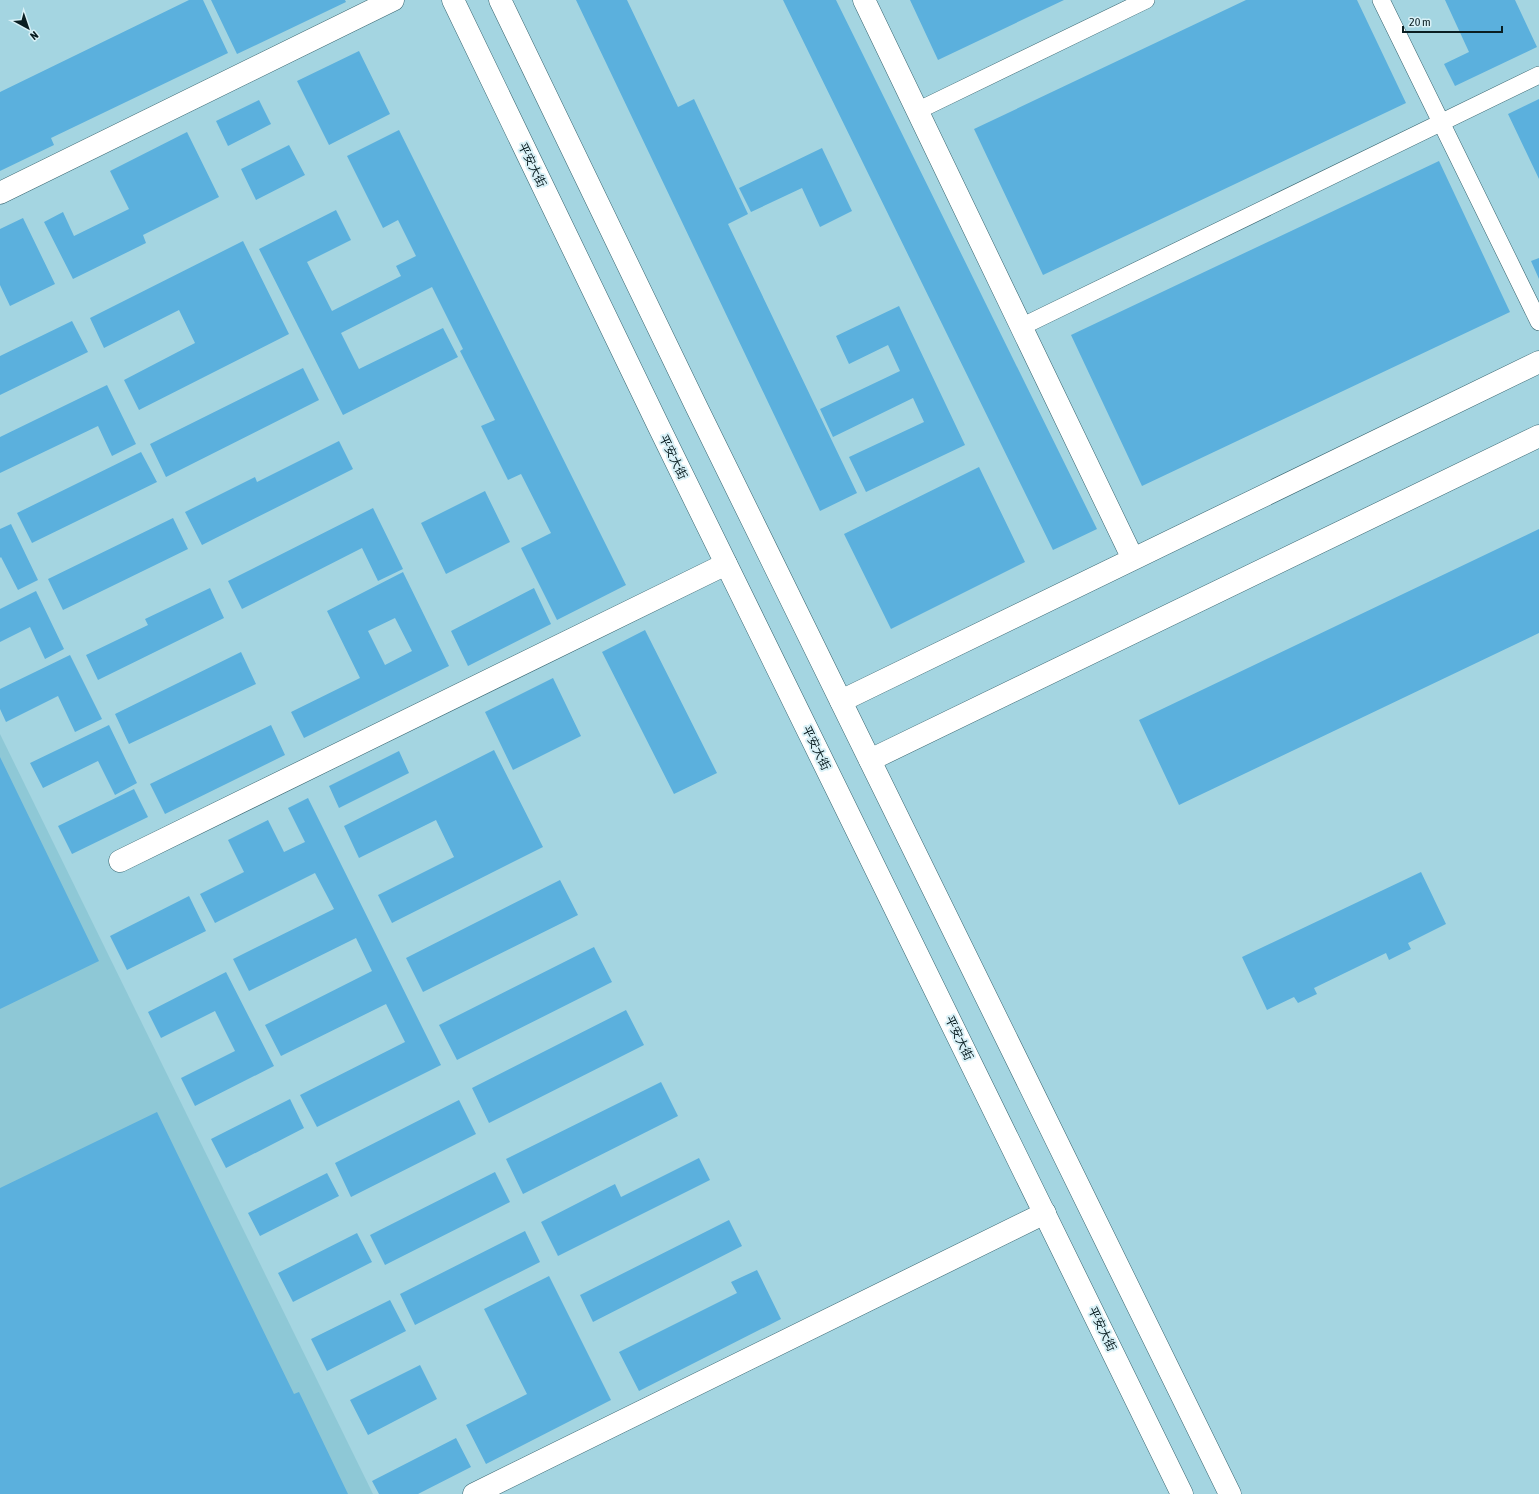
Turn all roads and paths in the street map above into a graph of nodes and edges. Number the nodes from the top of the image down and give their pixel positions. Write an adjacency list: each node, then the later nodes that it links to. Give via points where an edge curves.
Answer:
1 (393, 0): 10 (street)
2 (453, 0): 16 (street, 平安大街)
3 (500, 0): 17 (street)
4 (864, 0): 8 (street)
5 (1146, 0): 8 (lane)
6 (1381, 0): 9 (lane)
7 (1539, 75): 9 (lane)
8 (917, 111): 12 (street)
9 (1441, 123): 11 (lane); 12 (lane)
10 (0, 193)
11 (1539, 322)
12 (1021, 327): 15 (street)
13 (1539, 362): 15 (street)
14 (1539, 436): 18 (street)
15 (1133, 559): 17 (street)
16 (726, 564): 19 (street); 20 (street, 平安大街)
17 (841, 700): 18 (street)
18 (870, 760): 23 (street)
19 (120, 861)
20 (1045, 1214): 21 (street); 22 (street, 平安大街)
21 (474, 1494)
22 (1182, 1494)
23 (1230, 1494)

